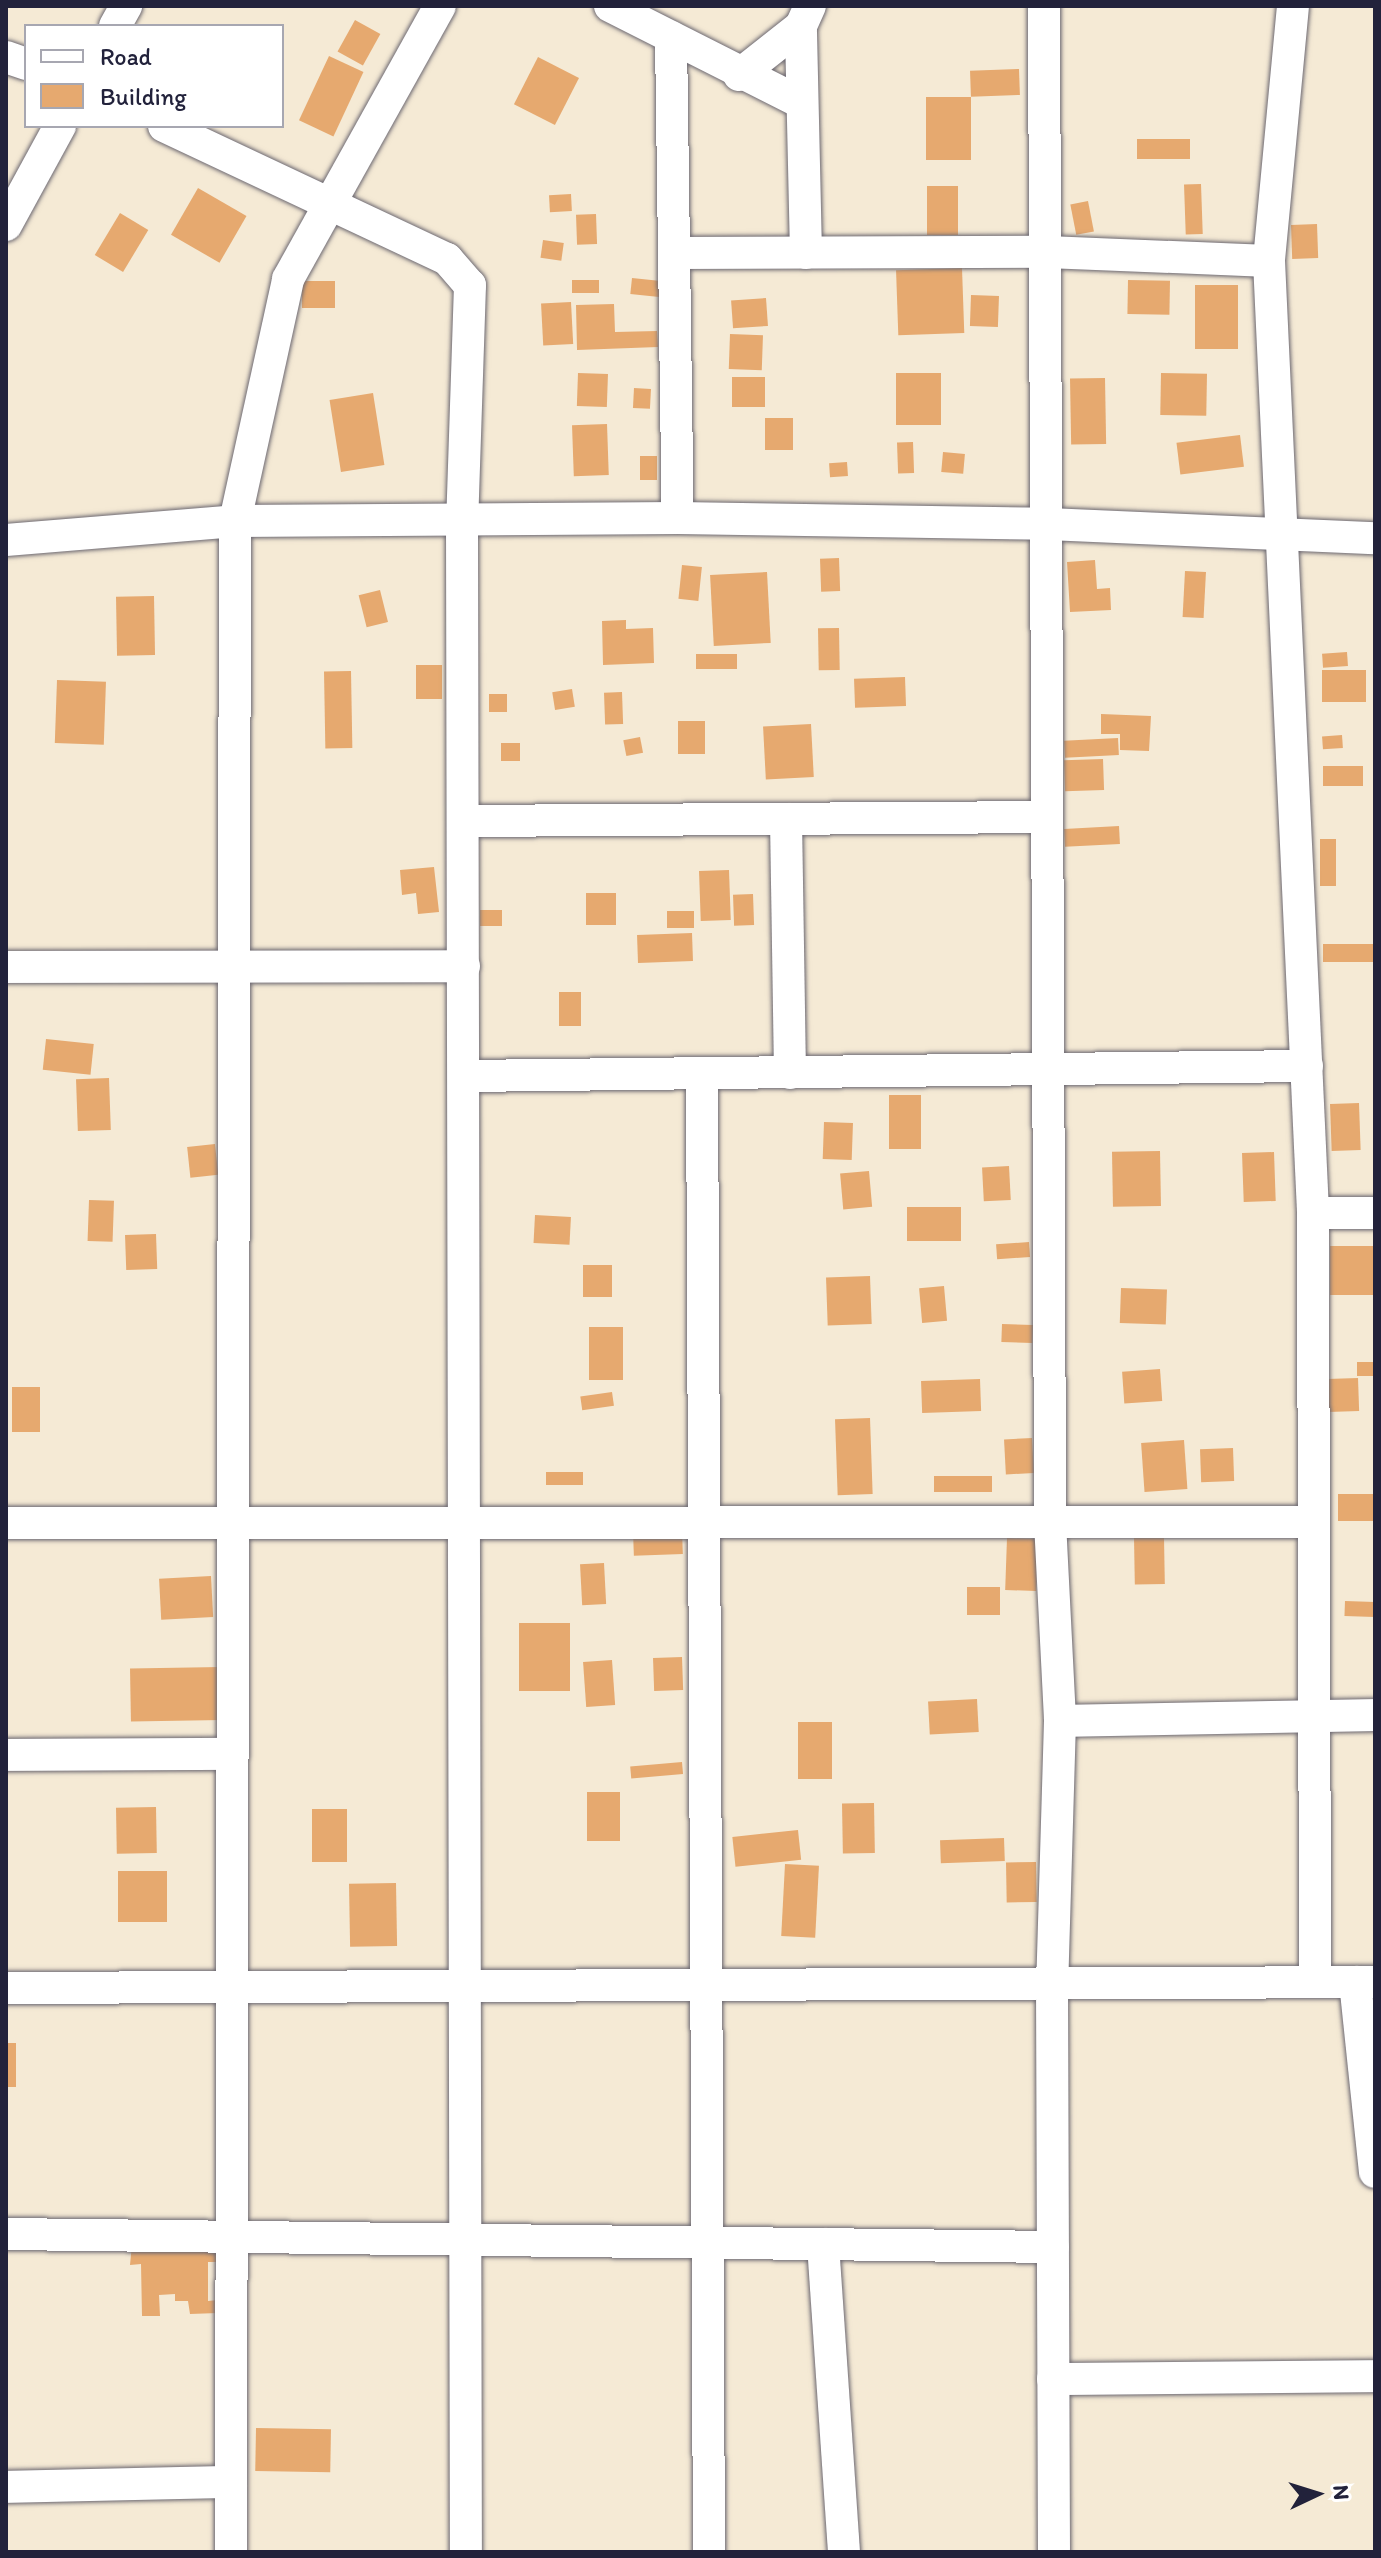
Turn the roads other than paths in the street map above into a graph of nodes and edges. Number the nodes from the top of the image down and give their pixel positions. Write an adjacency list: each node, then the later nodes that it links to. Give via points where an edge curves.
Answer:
1 (126, 6): 7 (street)
2 (440, 6): 13 (street)
3 (610, 6): 8 (street)
4 (1293, 6): 18 (street)
5 (1042, 8): 15 (street)
6 (806, 16): 9 (street); 10 (street)
7 (116, 24)
8 (671, 37): 9 (street); 16 (street)
9 (739, 75): 10 (street)
10 (802, 103): 17 (street)
11 (59, 128): 14 (street)
12 (168, 128): 13 (street)
13 (329, 206): 20 (street, via 288,279); 21 (street, via 447,259 470,285)
14 (6, 225)
15 (1047, 252): 17 (street); 18 (street); 22 (street)
16 (674, 253): 17 (street); 19 (street)
17 (806, 253)
18 (1269, 261): 23 (street)
19 (678, 518): 21 (street); 22 (street)
20 (235, 521): 21 (street); 25 (street); 29 (street)
21 (462, 522): 28 (street)
22 (1048, 524): 23 (street); 26 (street)
23 (1284, 537): 24 (street); 32 (street)
24 (1375, 538)
25 (6, 540)
26 (1047, 817): 27 (street); 33 (street)
27 (786, 819): 28 (street); 34 (street)
28 (464, 821): 30 (street)
29 (233, 966): 30 (street); 31 (street); 43 (street)
30 (464, 966): 36 (street)
31 (6, 967)
32 (1307, 1066): 33 (street); 37 (street)
33 (1049, 1071): 34 (street); 40 (street)
34 (790, 1073): 35 (street)
35 (702, 1074): 36 (street); 39 (street)
36 (464, 1076): 44 (street)
37 (1313, 1213): 38 (street); 41 (street)
38 (1375, 1213)
39 (703, 1522): 40 (street); 44 (street); 53 (street)
40 (1050, 1522): 41 (street); 47 (street)
41 (1314, 1522): 46 (street)
42 (6, 1523): 43 (street)
43 (232, 1523): 44 (street); 48 (street)
44 (464, 1523): 54 (street)
45 (1375, 1715): 46 (street)
46 (1314, 1717): 47 (street); 50 (street)
47 (1060, 1721): 52 (street)
48 (232, 1754): 49 (street); 55 (street)
49 (6, 1755)
50 (1315, 1982): 51 (street); 52 (street)
51 (1365, 1982): 57 (street)
52 (1052, 1983): 53 (street); 63 (street)
53 (705, 1985): 54 (street); 61 (street)
54 (465, 1986): 55 (street); 60 (street)
55 (232, 1987): 56 (street); 59 (street)
56 (6, 1988)
57 (1375, 2172)
58 (6, 2234): 59 (street)
59 (232, 2237): 60 (street); 66 (street)
60 (465, 2239): 61 (street); 69 (street)
61 (706, 2243): 62 (street); 70 (street)
62 (823, 2244): 63 (street); 71 (street)
63 (1053, 2247): 65 (street)
64 (1375, 2376): 65 (street)
65 (1053, 2379): 72 (street)
66 (231, 2482): 67 (street); 68 (street)
67 (6, 2487)
68 (231, 2552)
69 (466, 2552)
70 (709, 2552)
71 (844, 2552)
72 (1054, 2552)

